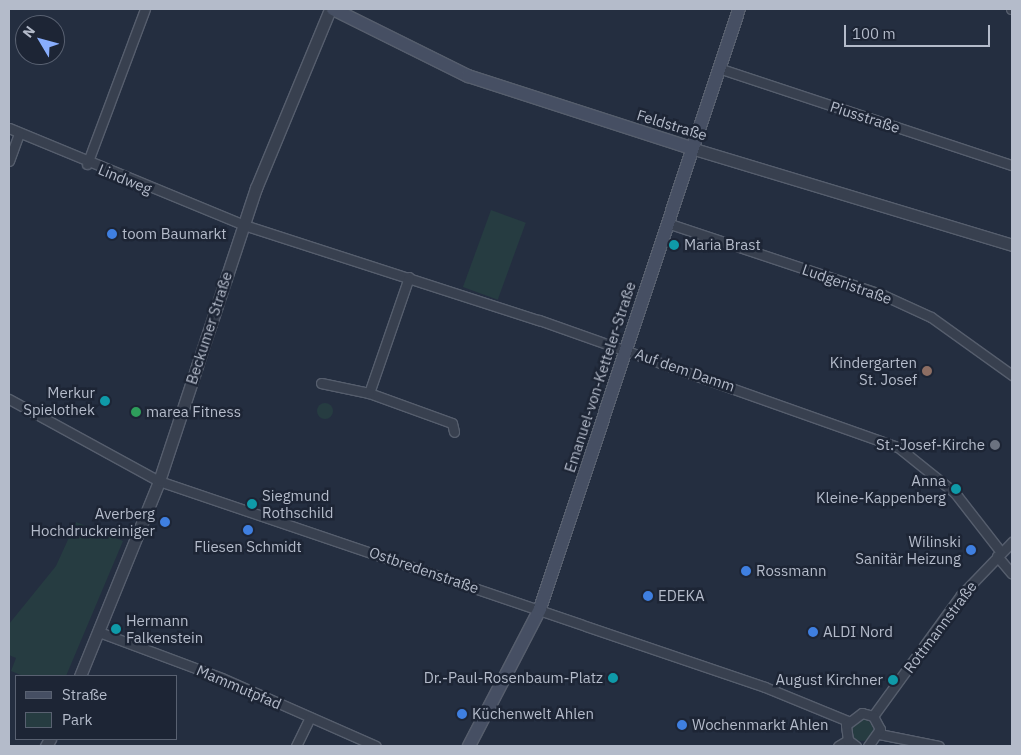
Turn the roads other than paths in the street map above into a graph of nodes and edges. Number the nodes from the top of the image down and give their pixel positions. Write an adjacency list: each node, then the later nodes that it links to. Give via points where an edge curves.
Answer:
1 (145, 9): 9 (street)
2 (332, 9): 7 (main road, Feldstraße, via 468,76); 12 (street, Beckumer Straße)
3 (739, 9): 4 (main road, Emanuel-von-Ketteler-Straße)
4 (718, 68): 7 (main road, Emanuel-von-Ketteler-Straße); 10 (street, Piusstraße)
5 (9, 128): 6 (street, Lindweg)
6 (19, 133): 8 (street); 9 (street, Lindweg)
7 (691, 148): 11 (main road, Emanuel-von-Ketteler-Straße); 13 (street, Feldstraße)
8 (9, 161)
9 (86, 164): 12 (street, Lindweg)
10 (1012, 165)
11 (667, 223): 15 (main road, Emanuel-von-Ketteler-Straße); 16 (street, Ludgeristraße, via 883,295 931,317)
12 (244, 225): 14 (street, Auf dem Damm); 21 (street, Beckumer Straße)
13 (1012, 246)
14 (409, 277): 15 (street, Auf dem Damm); 18 (street)
15 (626, 351): 23 (street, Auf dem Damm, via 898,448 955,493); 25 (main road, Emanuel-von-Ketteler-Straße)
16 (1012, 375)
17 (321, 383): 18 (street)
18 (369, 393): 20 (street, via 452,423)
19 (9, 399): 21 (street, Ostbredenstraße)
20 (454, 432)
21 (159, 481): 25 (street, Ostbredenstraße); 26 (street, Beckumer Straße)
22 (1012, 542): 23 (street, Rottmannstraße)
23 (999, 554): 24 (street, Auf dem Damm); 28 (street, Rottmannstraße, via 961,596)
24 (1012, 574)
25 (540, 609): 30 (street, Ostbredenstraße, via 811,704); 35 (main road, Emanuel-von-Ketteler-Straße)
26 (99, 632): 27 (street, Beckumer Straße); 29 (street, Mammutpfad)
27 (80, 675)
28 (873, 716): 30 (street, via 862,713); 31 (street)
29 (310, 717): 33 (street); 34 (street, Mammutpfad)
30 (848, 721): 32 (street)
31 (879, 734): 38 (street); 39 (street)
32 (848, 740): 36 (street); 37 (street)
33 (296, 746)
34 (376, 746)
35 (469, 746)
36 (838, 746)
37 (856, 746)
38 (868, 746)
39 (939, 746)

